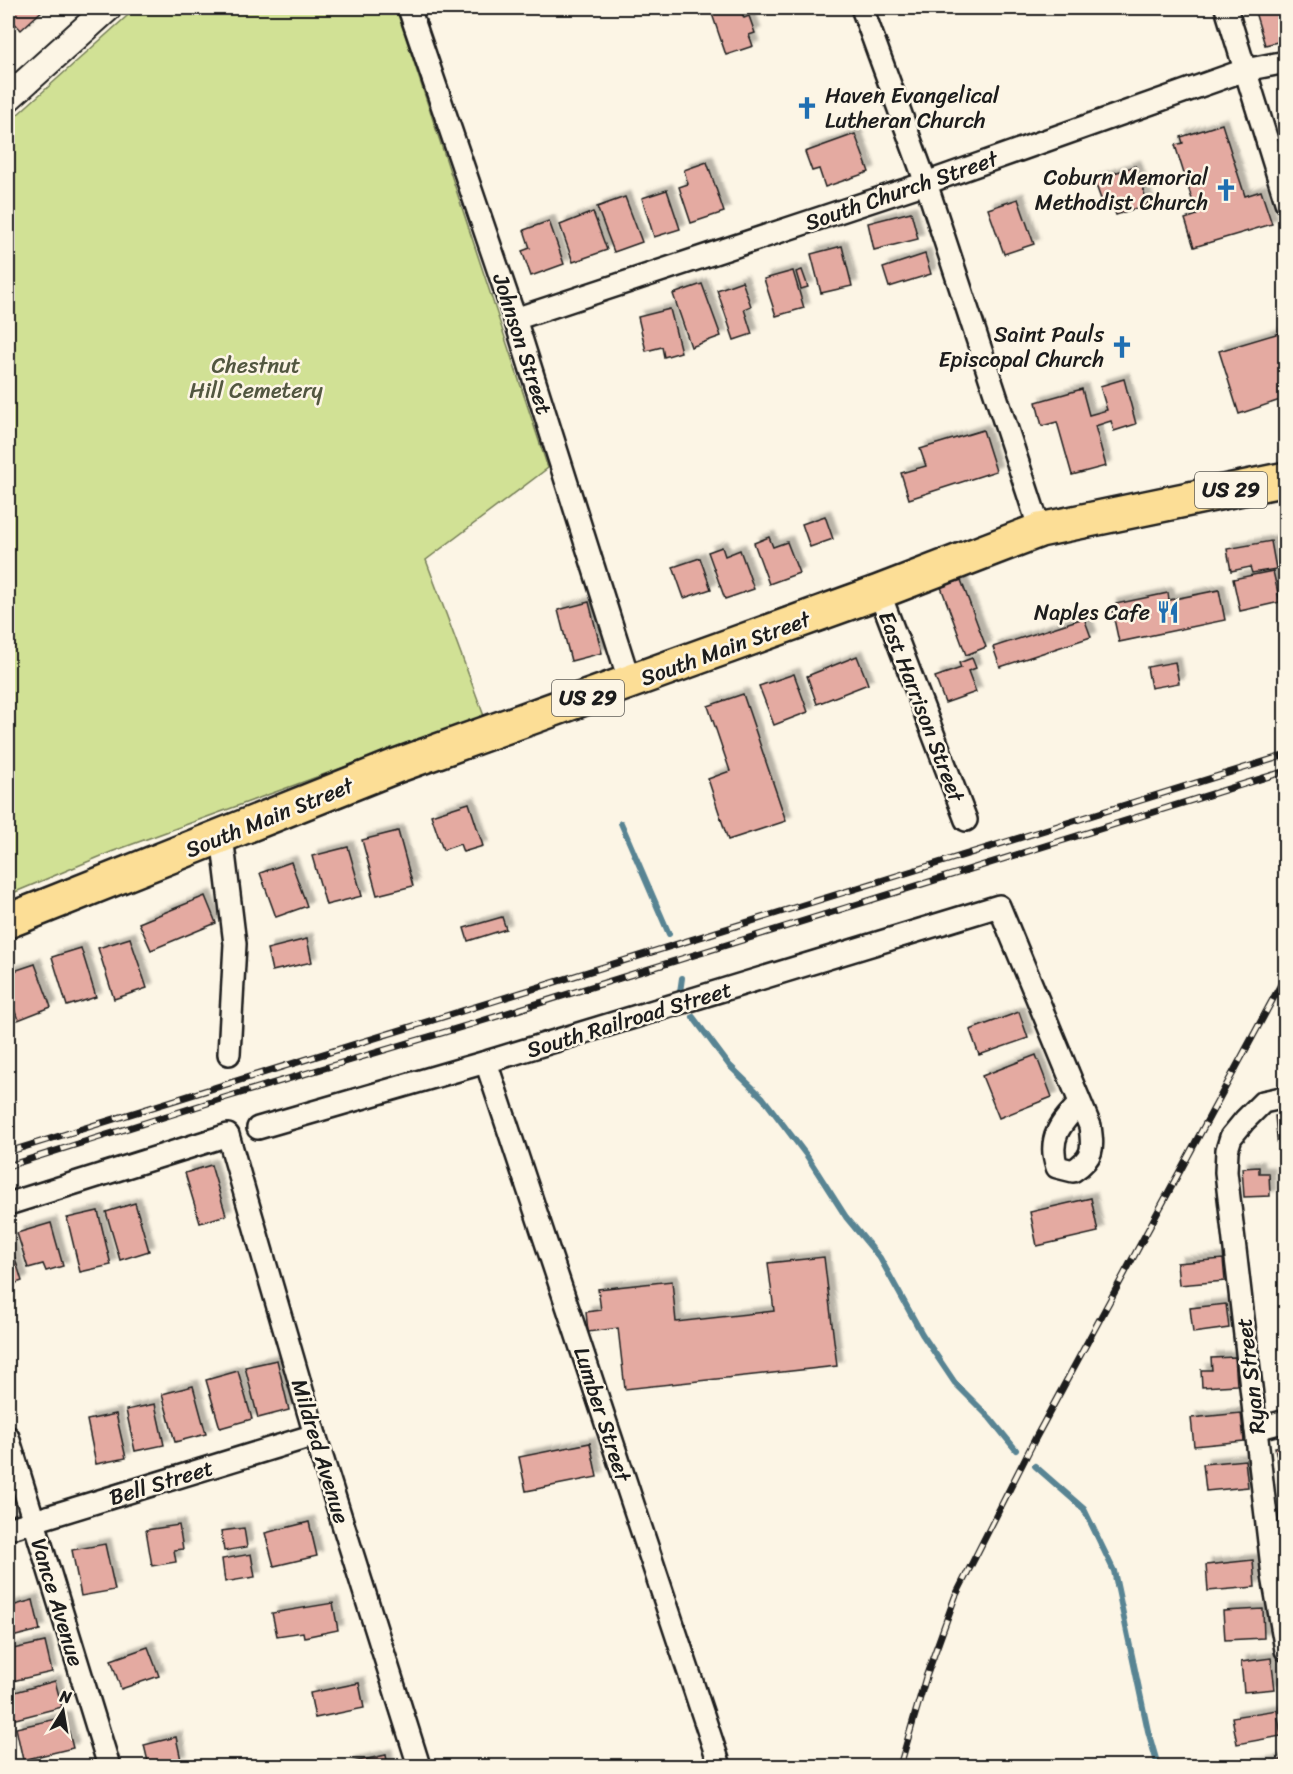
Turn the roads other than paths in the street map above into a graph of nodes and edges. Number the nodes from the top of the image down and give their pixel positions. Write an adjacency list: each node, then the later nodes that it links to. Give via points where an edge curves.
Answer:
1 (108, 8): 7 (street)
2 (409, 8): 10 (street, Johnson Street)
3 (862, 8): 8 (street)
4 (1226, 8): 6 (street)
5 (1286, 62): 6 (street, South Church Street)
6 (1245, 70): 8 (street, South Church Street); 9 (street)
7 (8, 98)
8 (926, 183): 10 (street, South Church Street); 12 (street)
9 (1286, 202)
10 (515, 319): 14 (street, Johnson Street)
11 (1286, 479): 12 (main road, South Main Street / US 29)
12 (1040, 530): 13 (main road, South Main Street / US 29)
13 (879, 592): 14 (main road, South Main Street / US 29); 15 (street, East Harrison Street)
14 (630, 683): 16 (main road, South Main Street / US 29, via 396,766)
15 (966, 820)
16 (222, 836): 17 (main road, South Main Street / US 29); 18 (street, via 235,944)
17 (8, 921)
18 (229, 1054)
19 (486, 1062): 21 (street, South Railroad Street, via 999,906); 22 (street, South Railroad Street); 33 (street, Lumber Street)
20 (1286, 1097): 25 (street, Ryan Street, via 1263,1102 1231,1137 1227,1150 1226,1172)
21 (1081, 1107)
22 (258, 1128)
23 (8, 1204): 26 (street, Mildred Avenue, via 228,1135)
24 (1286, 1421): 25 (street)
25 (1256, 1429): 30 (street, Ryan Street)
26 (315, 1435): 28 (street, Bell Street); 32 (street, Mildred Avenue)
27 (8, 1437): 28 (street, Vance Avenue)
28 (33, 1522): 29 (street, Bell Street); 31 (street, Vance Avenue)
29 (8, 1529)
30 (1286, 1650)
31 (109, 1767)
32 (419, 1767)
33 (720, 1767)

